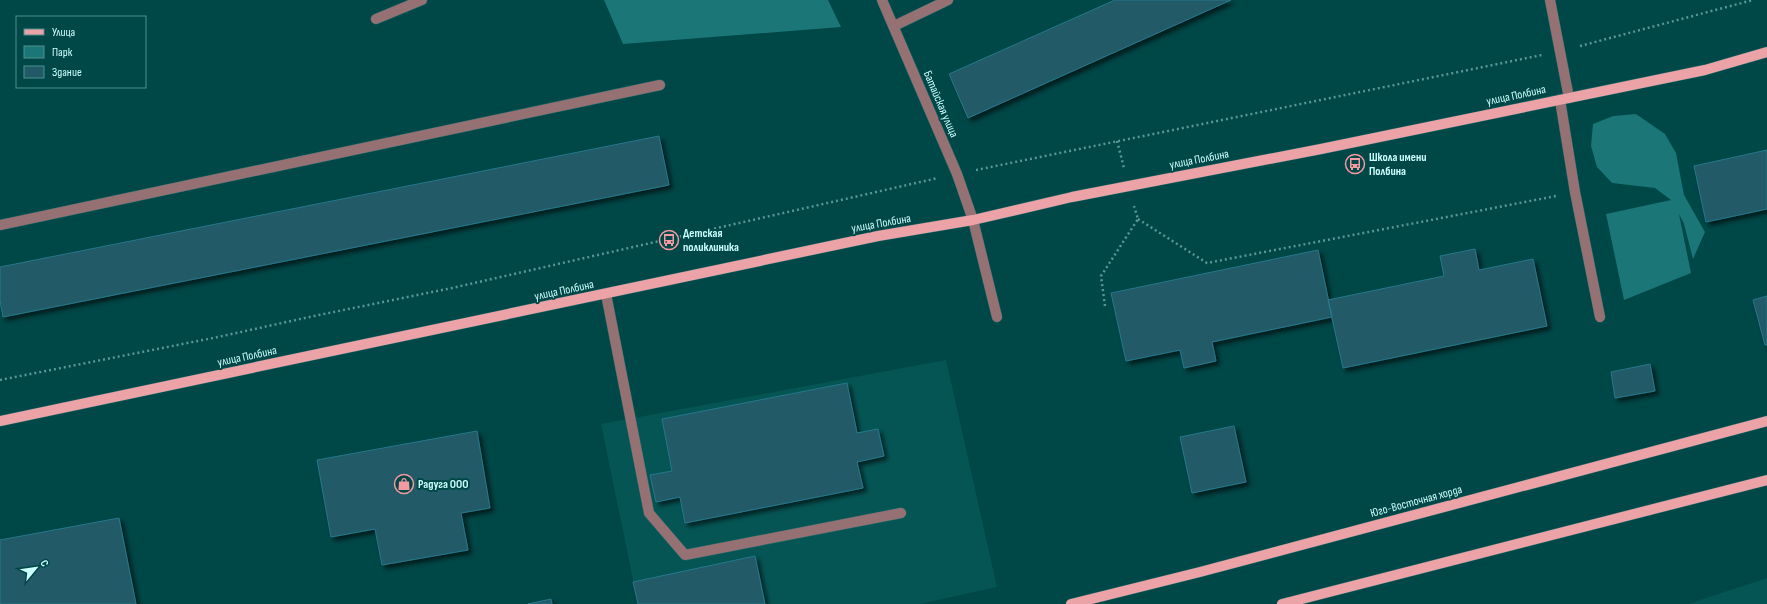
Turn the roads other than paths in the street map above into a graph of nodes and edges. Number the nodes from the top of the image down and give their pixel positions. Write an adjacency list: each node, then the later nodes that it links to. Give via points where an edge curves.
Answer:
1 (422, 0): 5 (street)
2 (882, 0): 6 (street, Батайская улица)
3 (948, 0): 6 (street)
4 (1550, 0): 9 (street, via 1560,51)
5 (376, 19)
6 (894, 26): 10 (street, Батайская улица, via 957,174)
7 (1767, 52): 9 (main road, улица Полбина, via 1705,70)
8 (660, 85): 11 (street)
9 (1564, 99): 10 (main road, улица Полбина); 14 (street, via 1575,192)
10 (972, 220): 12 (main road, улица Полбина, via 878,236); 13 (street, Батайская улица)
11 (0, 225)
12 (606, 294): 15 (main road, улица Полбина); 18 (street, via 649,514 685,555)
13 (997, 317)
14 (1600, 317)
15 (0, 421)
16 (1767, 421): 19 (main road, Юго-Восточная хорда)
17 (1767, 480): 20 (main road)
18 (901, 512)
19 (1071, 604)
20 (1282, 604)

